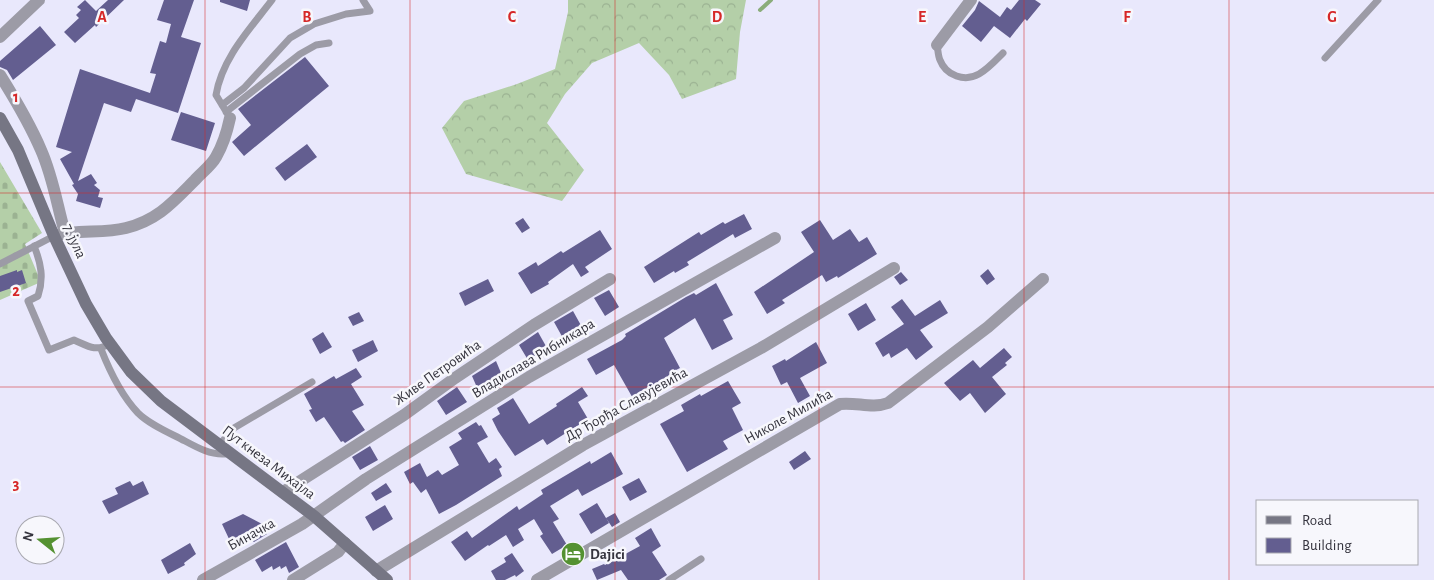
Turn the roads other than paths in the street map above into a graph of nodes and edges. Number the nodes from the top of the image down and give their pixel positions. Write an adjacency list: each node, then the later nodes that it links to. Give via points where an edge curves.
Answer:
1 (272, 0): 12 (lane, via 227,61 218,80 216,95)
2 (363, 0): 12 (lane, via 370,11 346,14 314,24 290,38 244,88)
3 (971, 0): 8 (street)
4 (1378, 0): 10 (lane)
5 (34, 2): 6 (street)
6 (0, 37)
7 (330, 44): 13 (lane, via 316,45 300,54)
8 (937, 45): 9 (lane, via 939,59 945,68 962,78 980,73)
9 (1003, 53)
10 (1325, 58)
11 (0, 75): 15 (street, via 41,150 52,182)
12 (222, 105): 13 (lane)
13 (228, 115): 15 (street, via 226,138 214,159 158,215 128,228)
14 (0, 118): 15 (main road, 7. јула)
15 (59, 234): 17 (lane); 22 (main road, 7. јула)
16 (775, 238): 27 (street, Владислава Рибникара, via 529,377 366,479)
17 (34, 246): 18 (lane); 22 (lane, via 42,284 38,296 28,301 49,350 74,340 93,348)
18 (0, 264)
19 (894, 268): 30 (street, Др Ђорђа Славујевића, via 761,348 583,445)
20 (610, 279): 26 (street, Живе Петровића, via 526,330 404,415)
21 (1043, 279): 34 (street, Николе Милића, via 988,327 888,403 881,406 851,402 840,404)
22 (106, 347): 23 (main road, 7. јула); 25 (lane, via 108,367 139,414 200,449 225,454)
23 (130, 372): 25 (main road, Пут кнеза Михајла, via 161,401)
24 (312, 382): 25 (lane, via 234,428)
25 (224, 448): 26 (main road, Пут кнеза Михајла)
26 (283, 492): 27 (main road, Пут кнеза Михајла)
27 (314, 516): 28 (main road, Пут кнеза Михајла); 31 (street, Биначка)
28 (344, 543): 30 (main road, Пут кнеза Михајла); 32 (street, via 338,552)
29 (701, 559): 35 (lane)
30 (376, 571): 33 (main road, Пут кнеза Михајла)
31 (204, 580)
32 (293, 580)
33 (387, 580)
34 (537, 580)
35 (669, 580)

